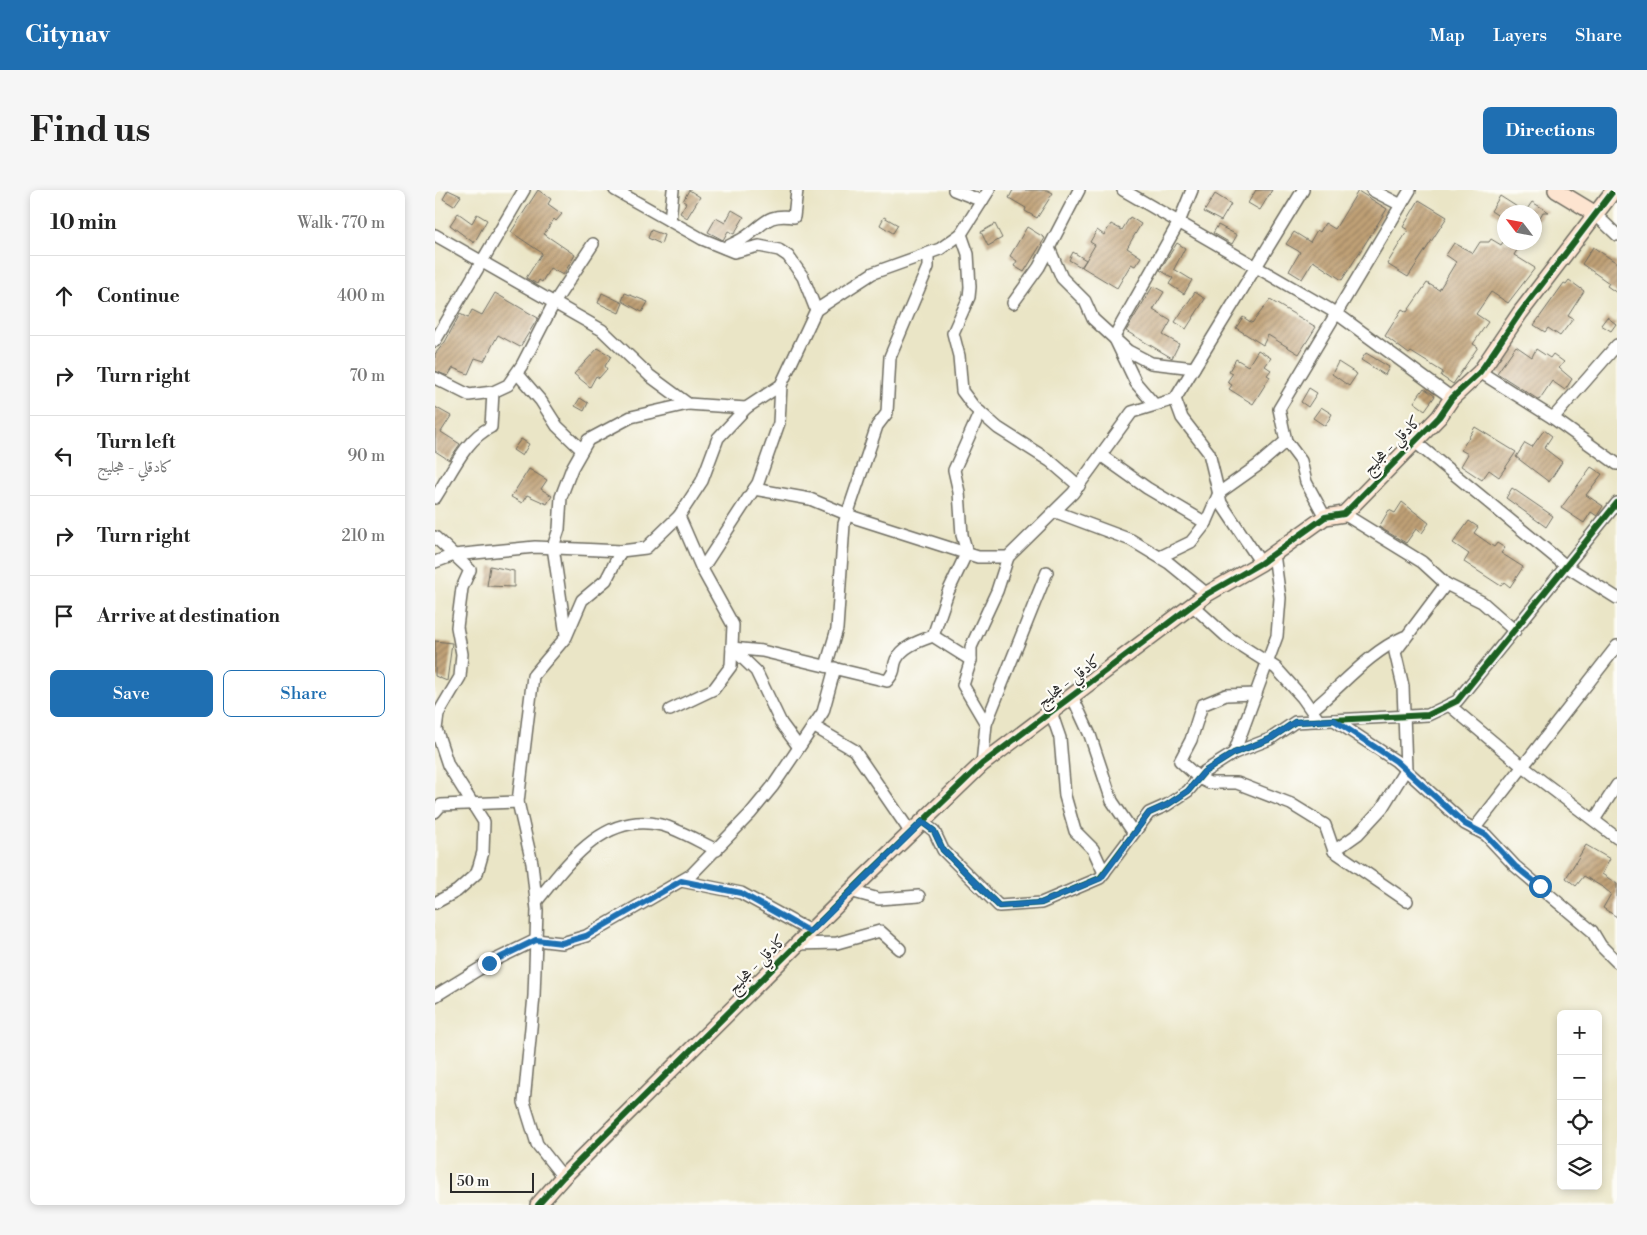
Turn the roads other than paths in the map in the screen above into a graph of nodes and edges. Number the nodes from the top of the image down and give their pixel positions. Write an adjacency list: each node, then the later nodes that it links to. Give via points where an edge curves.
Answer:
1 (524, 190): 27 (street)
2 (615, 190): 18 (street)
3 (673, 190): 18 (street)
4 (797, 190): 24 (street, via 794,217 767,218 747,236)
5 (954, 190): 15 (street)
6 (989, 190): 15 (street)
7 (1079, 190): 25 (street)
8 (1123, 190): 19 (street)
9 (1192, 190): 19 (street)
10 (1303, 190): 28 (street)
11 (1372, 190): 16 (street)
12 (1410, 190): 16 (street)
13 (1556, 190): 17 (street)
14 (1614, 190): 17 (street, كادقلي - هجليج)
15 (982, 201): 20 (street)
16 (1401, 205): 32 (street)
17 (1594, 213): 22 (street); 37 (street, كادقلي - هجليج)
18 (670, 221): 24 (street)
19 (1179, 222): 28 (street); 33 (street)
20 (961, 234): 26 (street); 47 (street, via 969,254 970,287 969,298 953,333 962,391)
21 (435, 235): 27 (street)
22 (1617, 235)
23 (593, 244): 29 (street)
24 (725, 248): 31 (street, via 734,252 759,246 779,250 788,256 803,277)
25 (1049, 248): 30 (street); 33 (street, via 1062,278 1085,301 1093,320)
26 (928, 254): 31 (street, via 873,273); 60 (street, via 928,267 890,357 887,413 877,426)
27 (481, 263): 29 (street); 34 (street)
28 (1257, 267): 32 (street); 36 (street)
29 (554, 303): 38 (street); 44 (street, via 602,330 650,376)
30 (1013, 303)
31 (817, 310): 40 (street)
32 (1336, 313): 42 (street); 49 (street, via 1279,409)
33 (1114, 337): 36 (street, via 1128,350 1151,363); 45 (street, via 1136,382)
34 (435, 341)
35 (1617, 345): 48 (street)
36 (1194, 368): 43 (street)
37 (1480, 372): 42 (street, كادقلي - هجليج); 48 (street)
38 (517, 373): 41 (street, via 507,385); 51 (street, via 557,426)
39 (435, 378): 41 (street, via 469,395)
40 (781, 385): 46 (street); 55 (street, via 779,423)
41 (493, 392): 57 (street, via 491,427 479,432)
42 (1452, 398): 50 (street, كادقلي - هجليج)
43 (1175, 399): 45 (street); 56 (street, via 1182,418 1209,453)
44 (688, 404): 46 (street); 51 (street, via 631,416 588,440)
45 (1154, 404): 52 (street, via 1132,412)
46 (747, 408): 62 (street, via 718,438 702,481)
47 (980, 412): 54 (street, via 998,428 1050,461); 68 (street, via 954,470)
48 (1553, 418): 53 (street)
49 (1286, 441): 56 (street); 63 (street, via 1301,461 1306,482)
50 (1415, 442): 61 (street, كادقلي - هجليج); 75 (street)
51 (582, 450): 66 (street, via 561,497 559,529)
52 (1102, 456): 54 (street); 64 (street, via 1147,488)
53 (1617, 464)
54 (1079, 486): 59 (street)
55 (754, 489): 60 (street, via 810,499); 76 (street)
56 (1219, 493): 64 (street); 74 (street, via 1221,503)
57 (435, 498)
58 (1617, 503): 75 (street)
59 (1056, 512): 71 (street); 72 (street, via 1107,530)
60 (848, 513): 68 (street); 90 (street, via 844,524 837,629)
61 (1344, 514): 63 (street, كادقلي - هجليج); 78 (street, via 1422,562)
62 (679, 516): 67 (street, via 646,548); 76 (street)
63 (1325, 517): 69 (street, كادقلي - هجليج)
64 (1206, 523): 72 (street, via 1191,542)
65 (435, 537): 70 (street)
66 (553, 547): 67 (street); 70 (street); 84 (street)
67 (621, 551): 84 (street, via 606,580 582,600)
68 (967, 552): 71 (street, via 978,557); 83 (street, via 948,592)
69 (1274, 554): 74 (street, كادقلي - هجليج); 89 (street, via 1280,598 1277,636)
70 (454, 555): 73 (street); 97 (street, via 470,570 463,588 457,627 462,654 460,677)
71 (1008, 557): 88 (street, via 997,591 971,647)
72 (1160, 557): 79 (street)
73 (435, 562)
74 (1261, 563): 79 (street, كادقلي - هجليج)
75 (1566, 566): 80 (street); 82 (street)
76 (702, 569): 87 (street, via 733,625)
77 (1047, 572): 101 (street)
78 (1446, 584): 82 (street, via 1482,602); 85 (street)
79 (1207, 594): 81 (street, كادقلي - هجليج)
80 (1617, 598)
81 (1192, 605): 89 (street, via 1226,636); 92 (street, كادقلي - هجليج)
82 (1515, 630): 93 (street, via 1457,701)
83 (933, 636): 88 (street); 90 (street, via 912,643 896,660 896,671 887,681)
84 (566, 637): 110 (street, via 533,676)
85 (1404, 637): 95 (street, via 1387,645); 98 (street, via 1395,652 1403,686)
86 (1617, 646): 106 (street)
87 (732, 648): 90 (street); 94 (street, via 731,666 714,689); 103 (street, via 756,671 781,723)
88 (971, 660): 101 (street, via 963,685)
89 (1267, 662): 91 (street); 95 (street)
90 (831, 667): 102 (street, via 826,704)
91 (1256, 694): 104 (street); 108 (street, via 1225,695 1202,705 1180,762)
92 (1072, 696): 96 (street, كادقلي - هجليج); 117 (street, via 1090,735 1112,801)
93 (1449, 705): 98 (street, via 1428,716); 106 (street)
94 (670, 710)
95 (1312, 710): 100 (street)
96 (1051, 712): 105 (street, كادقلي - هجليج); 121 (street, via 1060,738 1065,796 1075,831 1093,849)
97 (436, 713): 111 (street, via 436,728 448,765)
98 (1404, 717): 99 (street); 107 (street)
99 (1334, 720): 100 (street); 107 (street)
100 (1319, 721): 104 (street, via 1295,722 1270,739)
101 (986, 724): 105 (street)
102 (813, 726): 103 (street); 116 (street, via 854,750)
103 (799, 746): 119 (street, via 773,786)
104 (1234, 753): 108 (street)
105 (982, 764): 114 (street, كادقلي - هجليج)
106 (1522, 766): 113 (street); 115 (street)
107 (1406, 769): 115 (street, via 1465,824); 120 (street, via 1382,808 1358,834)
108 (1199, 778): 117 (street, via 1188,791 1149,813); 120 (street, via 1209,783 1237,783 1291,804 1325,826)
109 (1617, 785): 113 (street)
110 (518, 802): 111 (street); 126 (street, via 532,863)
111 (470, 803): 112 (street); 127 (street, via 484,822 483,852 477,873 457,891)
112 (437, 807)
113 (1594, 820): 118 (street)
114 (922, 822): 116 (street, كادقلي - هجليج); 121 (street, via 934,831 943,850 999,906 1041,903)
115 (1474, 828): 132 (street, via 1486,835 1515,866 1592,931)
116 (911, 832): 123 (street, كادقلي - هجليج)
117 (1133, 832): 121 (street)
118 (1617, 838)
119 (717, 850): 122 (street, via 691,876); 126 (street, via 661,825 623,824 587,844)
120 (1334, 851): 125 (street)
121 (1104, 874)
122 (681, 881): 128 (street, via 741,893); 129 (street, via 586,936 562,943)
123 (850, 891): 124 (street, via 879,899); 128 (street, كادقلي - هجليج)
124 (919, 896)
125 (1407, 901)
126 (536, 902): 129 (street)
127 (435, 903)
128 (810, 932): 130 (street, كادقلي - هجليج)
129 (536, 940): 133 (street, via 489,963); 134 (street, via 524,1102 537,1144)
130 (797, 944): 131 (street, via 837,943 880,931); 134 (street, كادقلي - هجليج)
131 (900, 949)
132 (1617, 962)
133 (435, 996)
134 (563, 1177): 135 (street, كادقلي - هجليج)
135 (538, 1205)

